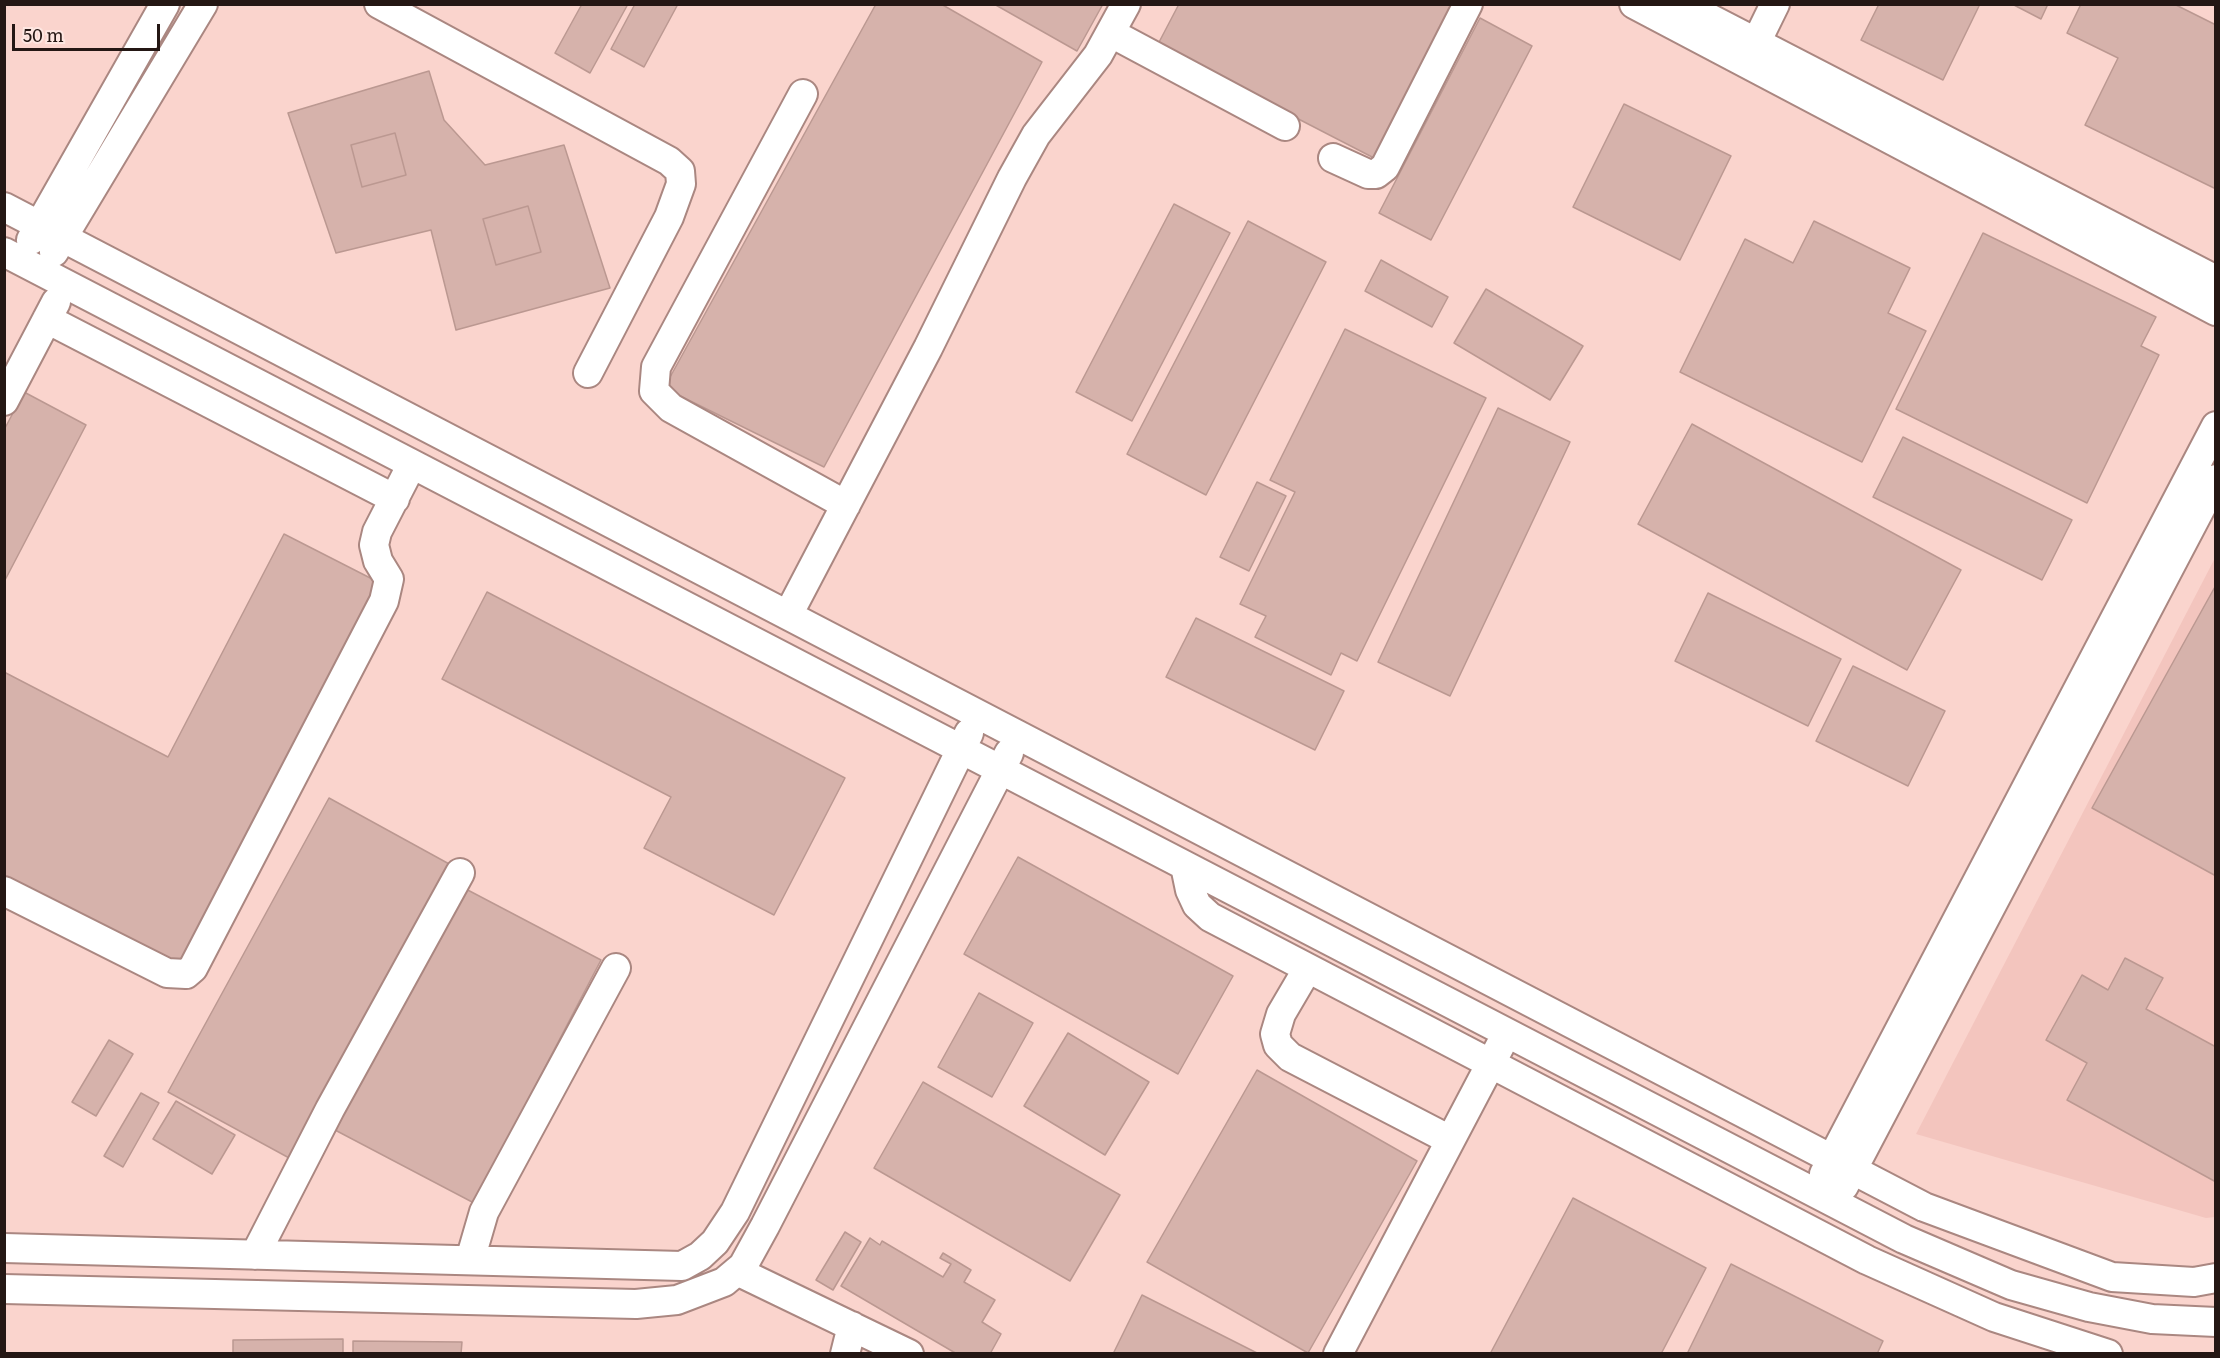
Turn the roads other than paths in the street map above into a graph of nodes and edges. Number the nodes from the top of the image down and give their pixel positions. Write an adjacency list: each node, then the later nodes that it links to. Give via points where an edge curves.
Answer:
1 (165, 4): 15 (street)
2 (203, 4): 15 (street)
3 (379, 4): 20 (street, via 669,160 680,171 681,184 669,218)
4 (1126, 4): 9 (street)
5 (1468, 4): 13 (street, via 1386,167 1368,174)
6 (1634, 4): 10 (street)
7 (1682, 4): 10 (street)
8 (1775, 4): 10 (street)
9 (1111, 33): 12 (street); 26 (street, via 1036,135)
10 (1751, 53): 17 (street); 18 (street)
11 (803, 94): 26 (street, via 656,368 654,391 671,408)
12 (1285, 126)
13 (1333, 158)
14 (4, 207): 15 (street)
15 (51, 231): 16 (street); 27 (street)
16 (33, 267): 19 (street); 23 (street)
17 (2216, 280)
18 (2216, 311)
19 (47, 319): 21 (street); 25 (street)
20 (588, 373)
21 (4, 401)
22 (2216, 426): 40 (street)
23 (412, 464): 25 (street); 30 (street)
24 (2216, 479): 40 (street)
25 (395, 499): 34 (street, via 374,545 389,579 384,601 193,968 186,974 167,973)
26 (846, 505): 27 (street)
27 (788, 615): 28 (street)
28 (978, 714): 29 (street); 30 (street)
29 (1020, 736): 31 (street); 40 (street)
30 (962, 750): 31 (street); 44 (street, via 735,1212 715,1242)
31 (999, 770): 32 (street); 46 (street, via 770,1215 743,1266)
32 (1185, 867): 36 (street, via 1197,905 1210,917); 37 (street)
33 (460, 873): 43 (street)
34 (4, 891)
35 (616, 968): 45 (street, via 484,1212)
36 (1308, 968): 38 (street); 39 (street, via 1281,1014 1275,1034 1278,1045 1290,1057)
37 (1506, 1033): 38 (street); 41 (street)
38 (1491, 1062): 39 (street); 54 (street, via 1876,1264 1994,1317)
39 (1450, 1140): 53 (street)
40 (1842, 1164): 41 (street); 47 (street, via 1924,1206 2112,1277 2194,1282)
41 (1825, 1198): 49 (street, via 1904,1239 2011,1286 2152,1319)
42 (4, 1248): 43 (street)
43 (255, 1255): 45 (street)
44 (700, 1256): 45 (street, via 682,1266 665,1267); 46 (street)
45 (470, 1260)
46 (731, 1277): 48 (street, via 677,1300 636,1304); 50 (street)
47 (2216, 1278)
48 (4, 1289)
49 (2216, 1322)
50 (852, 1326): 51 (street); 52 (street)
51 (845, 1353)
52 (909, 1353)
53 (1338, 1353)
54 (2108, 1353)

